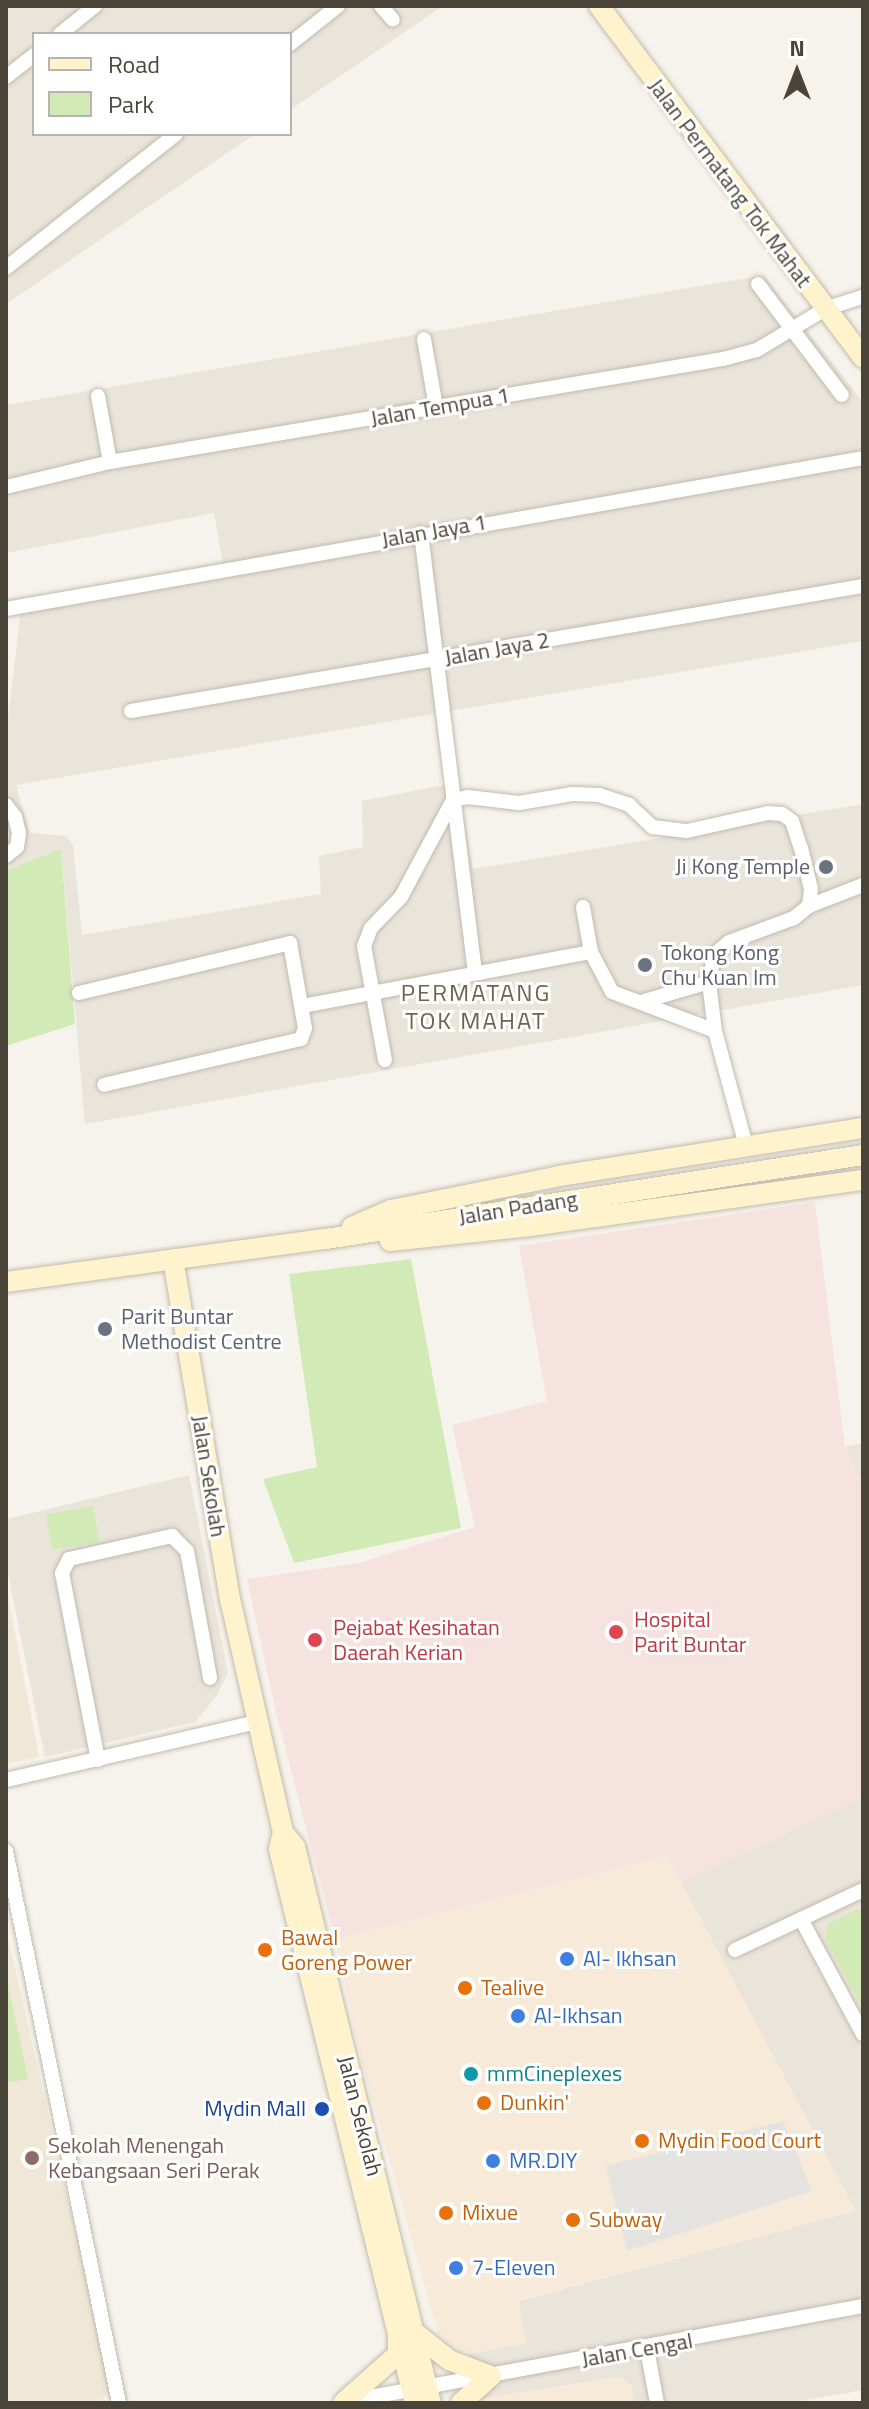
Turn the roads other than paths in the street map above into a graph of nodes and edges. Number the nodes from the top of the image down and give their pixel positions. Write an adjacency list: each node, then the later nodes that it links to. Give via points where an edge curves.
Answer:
1 (95, 6): 6 (street)
2 (338, 6): 7 (street)
3 (381, 6): 5 (street)
4 (607, 9): 14 (street, Jalan Permatang Tok Mahat)
5 (393, 20)
6 (62, 32)
7 (292, 42)
8 (32, 57): 9 (street)
9 (6, 77)
10 (173, 136): 11 (street)
11 (6, 268)
12 (758, 284): 15 (street)
13 (863, 297): 14 (street, Jalan Tempua 1)
14 (825, 309): 15 (street, Jalan Tempua 1); 17 (street, Jalan Permatang Tok Mahat)
15 (791, 327): 18 (street); 20 (street, Jalan Tempua 1, via 757,350 723,359)
16 (424, 339): 20 (street)
17 (863, 358)
18 (842, 395)
19 (98, 396): 22 (street)
20 (436, 407): 22 (street, Jalan Tempua 1)
21 (863, 458): 24 (street, Jalan Jaya 1)
22 (110, 462): 23 (street, Jalan Tempua 1)
23 (6, 487)
24 (421, 533): 26 (street, Jalan Jaya 1); 27 (street)
25 (863, 586): 27 (street, Jalan Jaya 2)
26 (6, 609)
27 (437, 660): 28 (street, Jalan Jaya 2); 29 (street)
28 (131, 711)
29 (453, 800): 33 (street, via 519,803 599,795 629,805 653,827 687,831 782,814 792,821 801,848 811,889); 36 (street); 38 (street, via 401,897 371,928 364,946)
30 (6, 805): 31 (street, via 19,833 17,847)
31 (6, 856)
32 (863, 885): 33 (street)
33 (809, 906): 37 (street, via 794,918 729,942 715,954)
34 (583, 907): 35 (street)
35 (591, 952): 36 (street); 40 (street, via 612,992)
36 (475, 973): 38 (street)
37 (709, 982): 40 (street); 42 (street)
38 (372, 991): 41 (street); 43 (street)
39 (79, 993): 41 (street, via 290,943)
40 (640, 1002): 42 (street)
41 (302, 1006): 44 (street, via 301,1039)
42 (715, 1031): 46 (street)
43 (385, 1060)
44 (104, 1085)
45 (863, 1128): 46 (street)
46 (746, 1146): 49 (street, via 391,1210)
47 (863, 1155): 49 (street, Jalan Padang)
48 (863, 1180): 49 (street, via 530,1226 384,1242)
49 (326, 1239): 50 (street, Jalan Padang)
50 (173, 1259): 51 (street, Jalan Padang); 53 (street, Jalan Sekolah, via 230,1599)
51 (6, 1282)
52 (210, 1678): 54 (street, via 187,1551 172,1536 69,1559 62,1573)
53 (258, 1722): 54 (street); 62 (street, Jalan Sekolah, via 283,1832 295,1847)
54 (98, 1760): 55 (street)
55 (6, 1780)
56 (6, 1851): 67 (street)
57 (863, 1890): 58 (street)
58 (801, 1919): 59 (street); 60 (street)
59 (735, 1950)
60 (863, 2034)
61 (863, 2306): 63 (street, Jalan Cengal)
62 (406, 2334): 64 (street, via 449,2360); 65 (street, Jalan Sekolah); 66 (street, via 398,2354)
63 (647, 2349): 64 (street, Jalan Cengal); 71 (street)
64 (491, 2376): 65 (street, Jalan Cengal); 70 (street)
65 (421, 2396): 66 (street, Jalan Cengal)
66 (344, 2402): 68 (street, Jalan Cengal); 69 (street)
67 (119, 2403)
68 (337, 2403)
69 (352, 2403)
70 (461, 2403)
71 (657, 2403)

